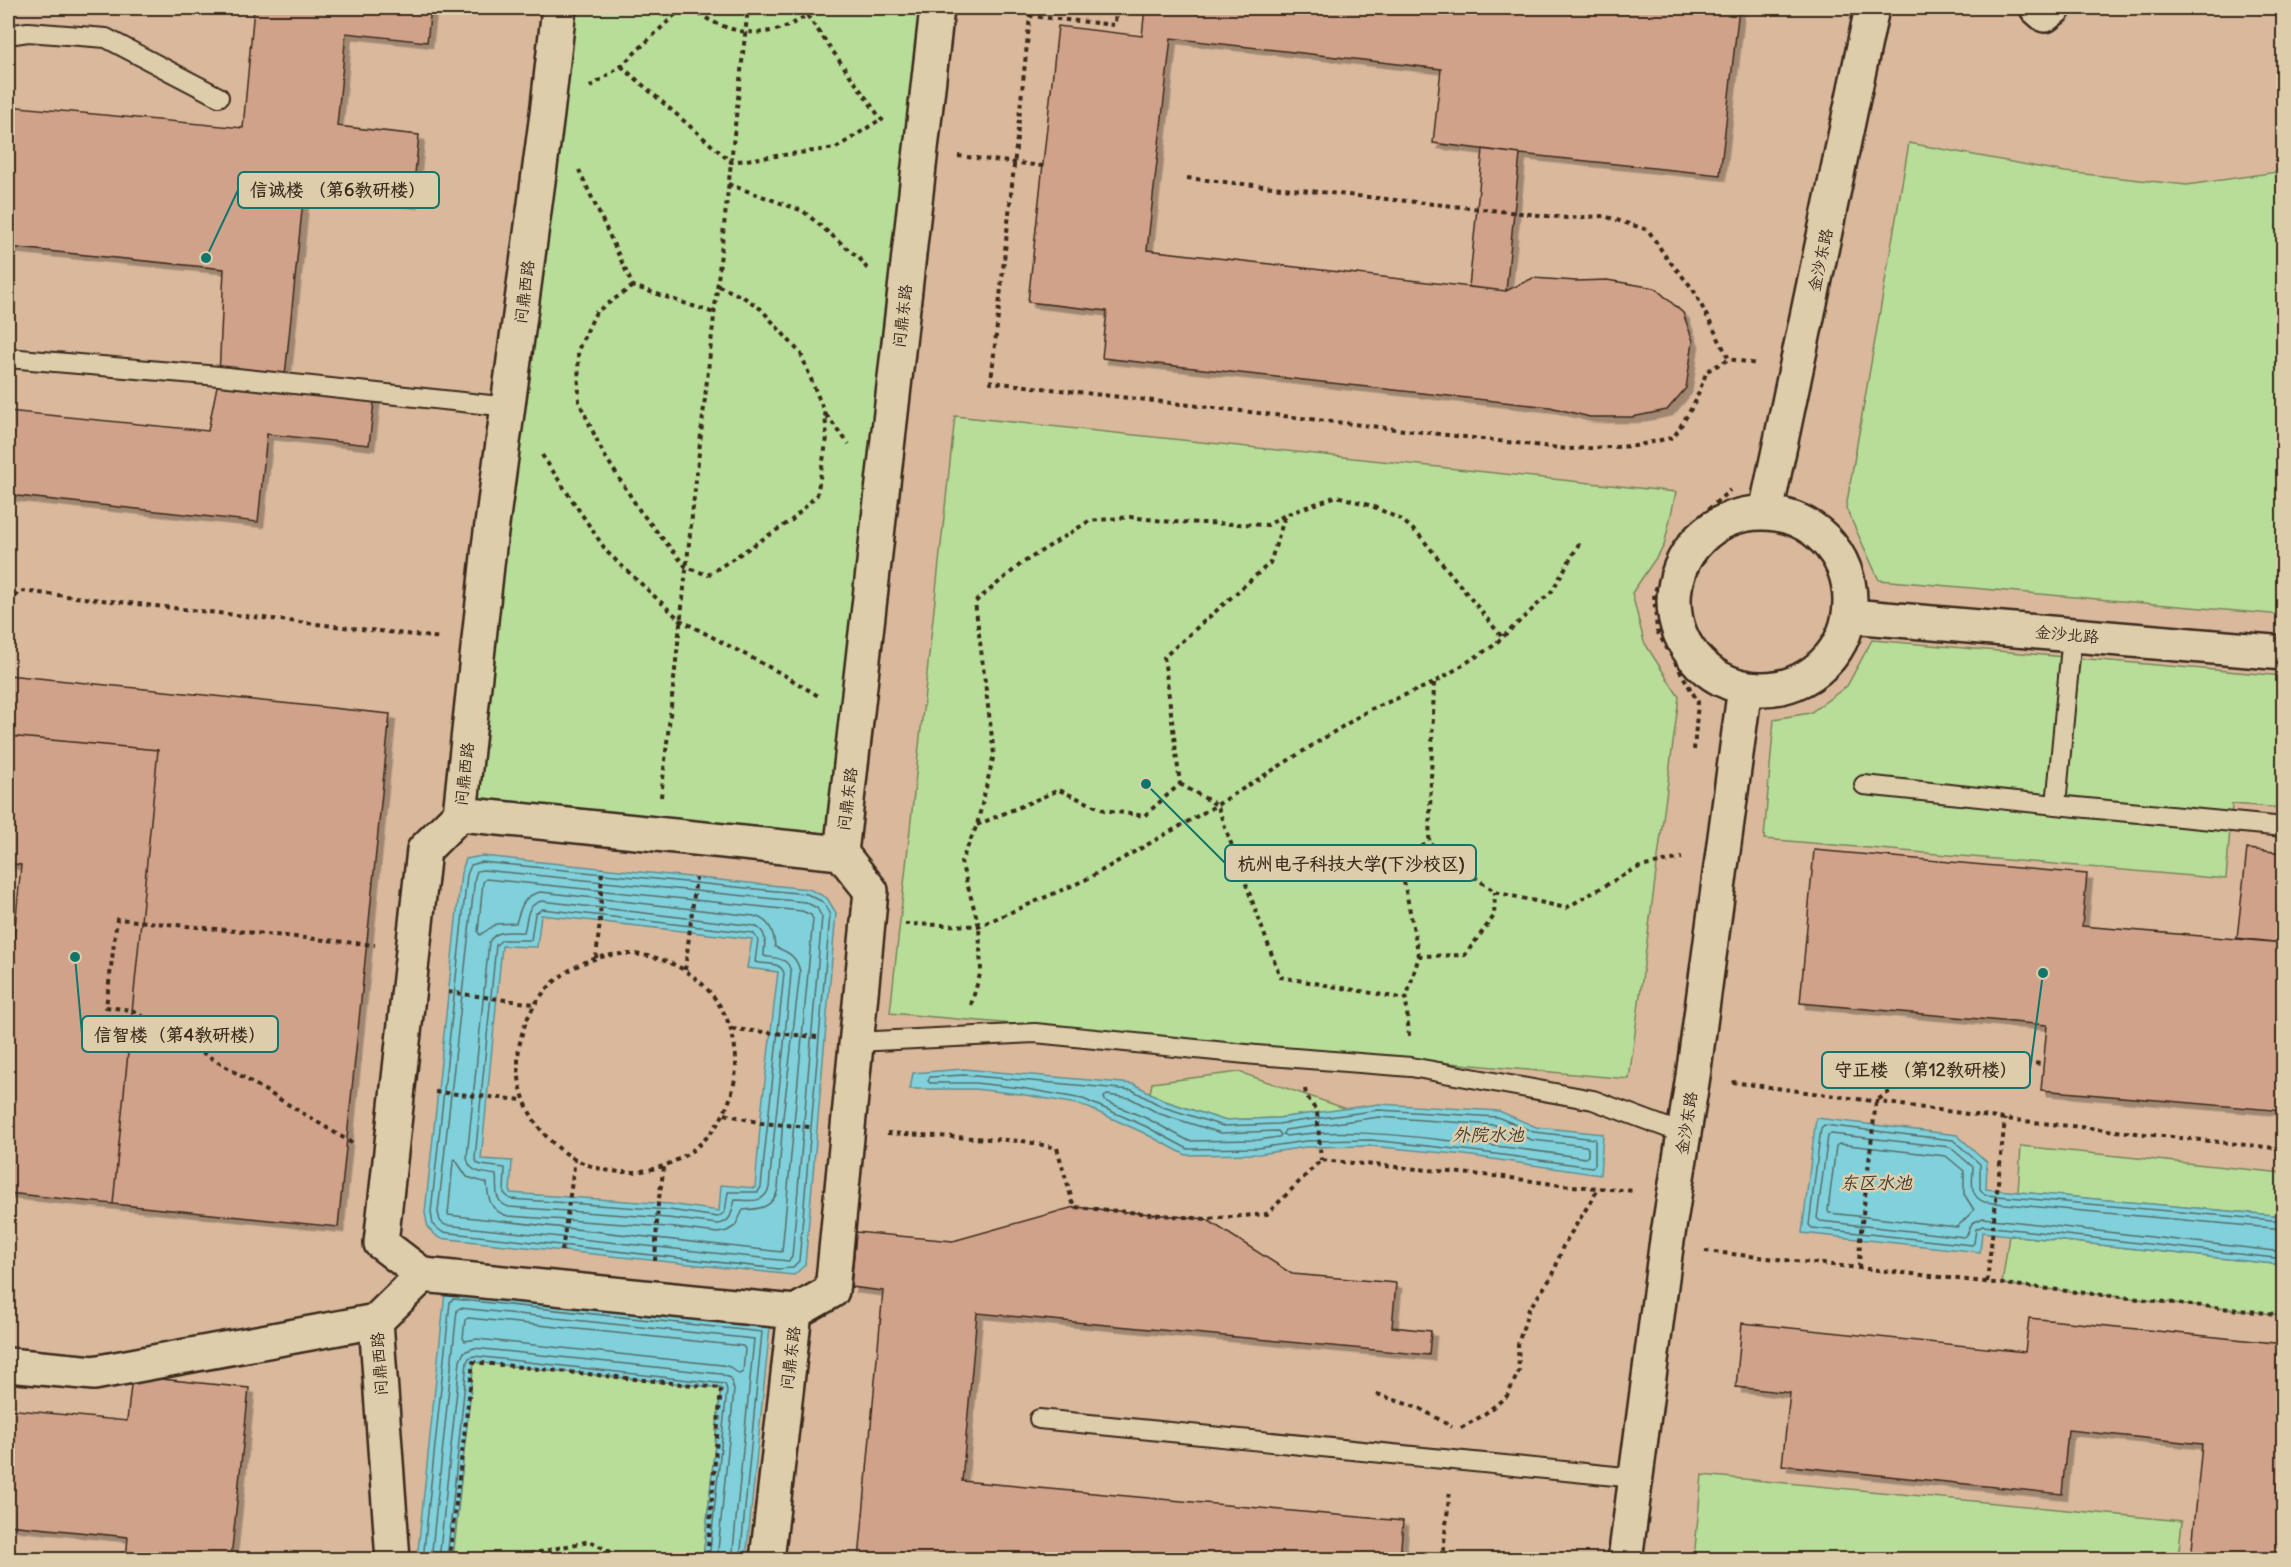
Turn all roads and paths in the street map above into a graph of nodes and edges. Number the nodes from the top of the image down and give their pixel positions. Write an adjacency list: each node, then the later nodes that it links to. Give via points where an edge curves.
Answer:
1 (559, 8): 17 (street, 问鼎西路)
2 (682, 8): 15 (path)
3 (691, 8): 13 (path, via 707,20)
4 (748, 8): 13 (path)
5 (802, 8): 12 (path)
6 (814, 8): 12 (path)
7 (937, 8): 19 (street, 问鼎东路)
8 (1116, 8): 21 (path, via 1114,25 1030,16)
9 (1872, 8): 32 (street, 金沙东路)
10 (2037, 8): 11 (street, via 2045,15)
11 (2054, 8)
12 (807, 15): 13 (path, via 780,28); 18 (path)
13 (745, 32): 20 (path)
14 (8, 35): 16 (lane, via 39,32 106,38)
15 (621, 66): 17 (path); 20 (path)
16 (219, 97)
17 (547, 114): 33 (street, 问鼎西路)
18 (881, 119): 19 (path); 20 (path, via 836,148)
19 (921, 151): 21 (path); 29 (street, 问鼎东路)
20 (731, 162): 25 (path)
21 (1014, 162): 23 (path); 31 (path, via 991,382 1568,449 1635,446 1674,437 1694,404 1707,371)
22 (576, 166): 27 (path)
23 (1043, 166)
24 (1187, 178): 31 (path, via 1568,218 1604,216 1648,230 1693,289)
25 (729, 184): 26 (path); 29 (path, via 803,211 861,260)
26 (717, 285): 28 (path); 38 (path, via 761,309 801,354 825,414 826,438 817,495 792,520 708,575)
27 (633, 286): 28 (path); 38 (path, via 596,312 578,350 579,402 603,453 633,502)
28 (714, 313): 38 (path)
29 (903, 314): 48 (street, 问鼎东路)
30 (8, 358): 33 (lane)
31 (1729, 359): 32 (path)
32 (1796, 370): 35 (street, 金沙东路)
33 (509, 407): 41 (path, via 607,552); 44 (street, 问鼎西路)
34 (1730, 489): 49 (path, via 1688,528 1668,560 1654,594 1657,631 1698,702)
35 (1766, 512): 40 (street, via 1794,517 1820,533 1840,556 1850,586); 47 (street, via 1738,515 1712,527 1692,546 1678,571 1673,598 1677,626 1689,651 1708,672)
36 (1285, 515): 43 (path, via 1337,496 1402,520 1420,536); 50 (path, via 1270,563 1164,657); 55 (path, via 1268,525 1130,517 1089,521 1021,564 975,602 994,754)
37 (1580, 542): 43 (path, via 1552,591)
38 (686, 567): 41 (path)
39 (8, 603): 44 (path, via 21,591)
40 (1851, 616): 42 (street, 金沙北路); 47 (street, via 1840,645 1820,669 1794,685 1763,690)
41 (680, 620): 48 (path, via 784,675); 57 (path)
42 (2072, 635): 45 (street, 金沙北路); 52 (lane)
43 (1502, 637): 46 (path)
44 (479, 642): 54 (street, 问鼎西路)
45 (2283, 653)
46 (1434, 683): 53 (path, via 1369,710); 58 (path)
47 (1745, 687): 79 (street, 金沙东路)
48 (856, 721): 59 (street, 问鼎东路)
49 (1693, 762)
50 (1180, 784): 53 (path); 55 (path, via 1144,816 1104,810 1059,790)
51 (1864, 785): 52 (lane)
52 (2055, 805): 56 (lane)
53 (1217, 806): 65 (path, via 1085,880); 71 (path, via 1280,976)
54 (460, 813): 57 (street); 66 (street, 问鼎西路, via 424,850)
55 (977, 825): 65 (path, via 960,862)
56 (2283, 827)
57 (657, 833): 59 (street)
58 (1429, 843): 63 (path); 67 (path, via 1399,857)
59 (841, 853): 64 (street, 问鼎东路, via 871,891)
60 (602, 862): 68 (path)
61 (1684, 868): 63 (path, via 1686,857 1636,868 1566,908)
62 (697, 872): 69 (path)
63 (1495, 892): 67 (path, via 1494,916 1465,955)
64 (868, 923): 65 (path); 76 (street, 问鼎东路)
65 (979, 926): 74 (path, via 981,971 972,1004)
66 (413, 948): 91 (street, 问鼎西路); 91 (path, via 117,919 106,1007 132,1010)
67 (1419, 956): 71 (path)
68 (596, 958): 69 (path, via 627,954 657,958); 72 (path, via 551,984)
69 (685, 970): 73 (path, via 721,1007)
70 (446, 992): 72 (path)
71 (1406, 999): 78 (path)
72 (534, 1004): 81 (path, via 521,1034 517,1067)
73 (732, 1029): 75 (path); 84 (path, via 736,1077)
74 (954, 1037): 76 (lane); 78 (lane, via 1035,1033)
75 (824, 1038)
76 (856, 1042): 86 (street, 问鼎东路)
77 (2043, 1064): 82 (path, via 1945,1054)
78 (1411, 1066): 87 (lane, via 1593,1100)
79 (1693, 1076): 82 (path); 87 (street, 金沙东路)
80 (426, 1091): 81 (path)
81 (524, 1100): 89 (path, via 535,1124)
82 (1876, 1101): 85 (path); 98 (path)
83 (1317, 1112): 90 (path)
84 (725, 1114): 86 (path, via 761,1124); 92 (path, via 709,1137 689,1154)
85 (2005, 1119): 88 (path); 100 (path)
86 (832, 1128): 90 (path, via 1023,1141 1057,1148 1074,1207 1206,1220 1267,1214); 101 (street, 问鼎东路, via 832,1291)
87 (1684, 1134): 94 (street, 金沙东路)
88 (2283, 1149)
89 (575, 1160): 92 (path, via 604,1170 634,1173); 96 (path)
90 (1321, 1160): 93 (path)
91 (389, 1166): 99 (street, 问鼎西路, via 381,1243)
92 (664, 1167): 97 (path)
93 (1599, 1188): 94 (path); 105 (path, via 1563,1246 1553,1275 1529,1309 1518,1344 1519,1371 1507,1396 1457,1430 1421,1409)
94 (1674, 1194): 95 (street, 金沙东路)
95 (1666, 1247): 98 (path); 108 (street, 金沙东路)
96 (561, 1259)
97 (654, 1268)
98 (1859, 1268): 100 (path)
99 (423, 1275): 101 (street); 103 (street, 问鼎西路)
100 (1987, 1282): 102 (path)
101 (795, 1312): 114 (street, 问鼎东路)
102 (2283, 1314)
103 (376, 1321): 104 (street, via 94,1373); 109 (street, 问鼎西路)
104 (8, 1365)
105 (1377, 1394)
106 (1039, 1419): 107 (lane)
107 (1454, 1460): 108 (lane); 115 (path)
108 (1635, 1478): 116 (street, 金沙东路)
109 (393, 1560)
110 (449, 1560): 113 (path, via 473,1362 721,1388)
111 (503, 1560): 112 (path, via 590,1541)
112 (626, 1560)
113 (707, 1560)
114 (766, 1560)
115 (1442, 1560)
116 (1624, 1560)

